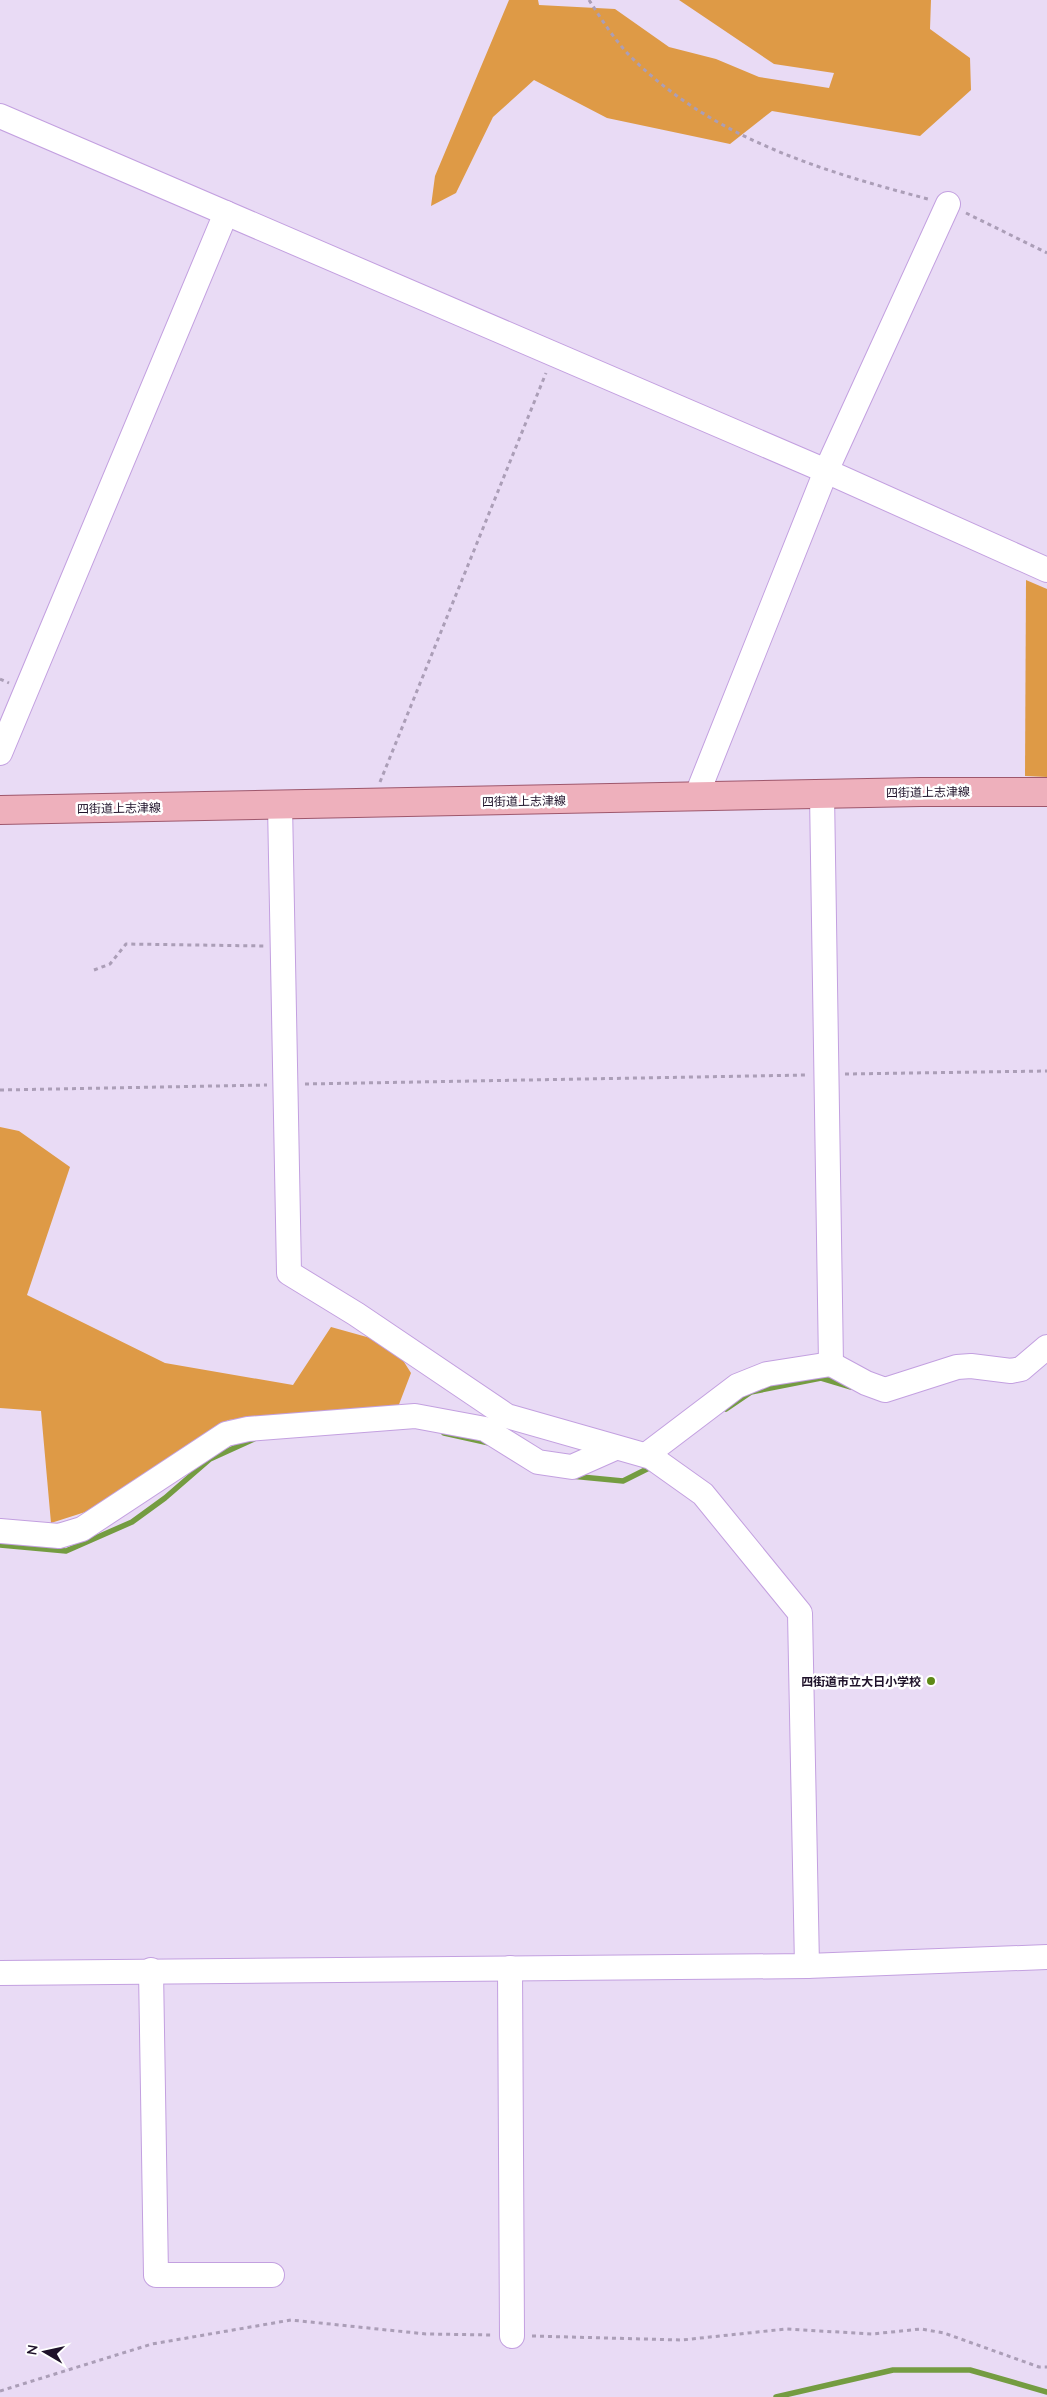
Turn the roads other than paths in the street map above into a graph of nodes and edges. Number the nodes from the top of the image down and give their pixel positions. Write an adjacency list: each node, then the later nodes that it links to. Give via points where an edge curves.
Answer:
1 (0, 116): 3 (street)
2 (948, 204): 4 (street)
3 (226, 213): 4 (street); 6 (street)
4 (826, 471): 5 (street); 9 (street)
5 (1047, 570)
6 (0, 754)
7 (1047, 792): 8 (main road, 四街道上志津線)
8 (822, 794): 9 (main road, 四街道上志津線); 13 (street)
9 (696, 797): 10 (main road, 四街道上志津線)
10 (280, 805): 11 (main road, 四街道上志津線); 14 (street, via 289,1273 507,1416)
11 (0, 810)
12 (1047, 1348): 13 (street, via 1021,1369 956,1367 885,1390)
13 (831, 1364): 15 (street, via 767,1374 738,1386)
14 (615, 1448): 15 (street); 16 (street, via 572,1467 538,1462 485,1429 415,1416 248,1428 226,1434 82,1529 59,1536)
15 (656, 1461): 18 (street, via 703,1494 800,1613)
16 (0, 1531)
17 (1047, 1957): 18 (street)
18 (808, 1966): 19 (street)
19 (510, 1968): 20 (street); 23 (street)
20 (151, 1970): 21 (street); 22 (street, via 156,2275)
21 (0, 1973)
22 (272, 2275)
23 (512, 2336)

